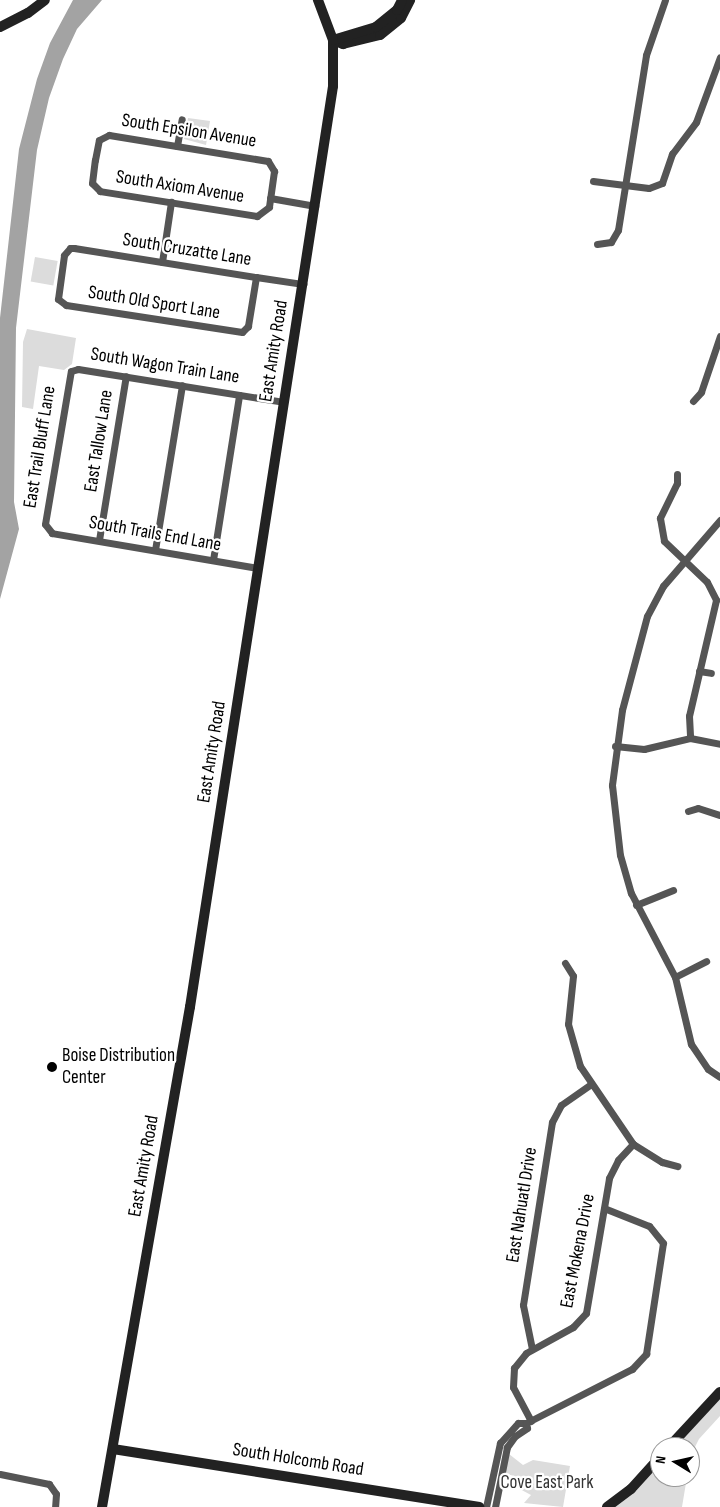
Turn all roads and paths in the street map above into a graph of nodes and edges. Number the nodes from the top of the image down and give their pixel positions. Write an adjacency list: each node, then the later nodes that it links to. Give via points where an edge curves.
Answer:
1 (44, 0): 6 (street, via 28,13)
2 (402, 0): 7 (street, via 397,10 376,27)
3 (410, 0): 7 (street, via 401,18 380,35 343,44)
4 (665, 0): 12 (street, via 646,55)
5 (319, 1): 7 (street, East Amity Road)
6 (0, 27)
7 (333, 40): 16 (street, East Amity Road, via 333,86)
8 (720, 57): 12 (street, via 696,122 672,154 662,183 649,188)
9 (182, 119): 10 (street)
10 (178, 146): 13 (street, South Epsilon Avenue, via 102,136 97,143); 14 (street, South Epsilon Avenue, via 271,163 274,171)
11 (594, 181): 12 (street)
12 (626, 185): 17 (street, via 616,237 611,242)
13 (93, 186): 15 (street, South Axiom Avenue, via 100,191)
14 (270, 198): 15 (street, South Axiom Avenue, via 263,214); 16 (street)
15 (171, 202): 18 (street)
16 (315, 206): 20 (street, East Amity Road)
17 (597, 244)
18 (162, 262): 19 (street, South Cruzatte Lane); 21 (street, South Cruzatte Lane, via 67,248)
19 (256, 277): 20 (street, South Cruzatte Lane); 21 (street, South Old Sport Lane, via 245,332)
20 (303, 284): 28 (street, East Amity Road)
21 (58, 302)
22 (720, 336): 27 (street, via 701,392)
23 (71, 370): 24 (street, South Wagon Train Lane, via 78,368); 31 (street, East Trail Bluff Lane, via 44,524)
24 (126, 376): 25 (street, South Wagon Train Lane); 32 (street, East Tallow Lane)
25 (182, 385): 26 (street, South Wagon Train Lane); 33 (street)
26 (239, 395): 28 (street, South Wagon Train Lane); 34 (street)
27 (693, 401)
28 (284, 402): 36 (street, East Amity Road)
29 (676, 474): 35 (street, via 677,483 661,511 660,524 664,541)
30 (720, 520): 35 (street)
31 (47, 530): 32 (street, South Trails End Lane)
32 (99, 540): 33 (street, South Trails End Lane)
33 (155, 550): 34 (street, South Trails End Lane)
34 (213, 560): 36 (street, South Trails End Lane)
35 (684, 562): 37 (street, via 707,582 716,600); 41 (street, via 663,586 646,616)
36 (258, 568): 58 (street, East Amity Road, via 190,1007)
37 (699, 671): 38 (street); 39 (street, via 689,716)
38 (711, 673)
39 (690, 738): 40 (street); 41 (street, via 644,749)
40 (720, 744)
41 (615, 746): 45 (street, via 614,817 620,855)
42 (688, 811): 43 (street, via 698,808)
43 (720, 815)
44 (673, 890): 45 (street)
45 (636, 905): 48 (street)
46 (706, 961): 48 (street)
47 (565, 963): 50 (street, via 573,976 568,1009 570,1038 577,1060)
48 (675, 977): 49 (street, via 691,1044 708,1069)
49 (720, 1077)
50 (591, 1084): 51 (street); 54 (street, East Nahuatl Drive, via 561,1104 552,1122 523,1304)
51 (633, 1144): 52 (street, via 662,1162); 53 (street, East Mokena Drive, via 611,1171)
52 (677, 1166)
53 (604, 1208): 54 (street, East Mokena Drive, via 586,1313 573,1327); 56 (street, via 649,1226 663,1243 646,1354 632,1369)
54 (532, 1349): 56 (street, East Mokena Drive, via 521,1357 512,1374 513,1387)
55 (720, 1392): 57 (street)
56 (529, 1422): 64 (street, via 518,1423 500,1443); 65 (street, via 507,1447)
57 (678, 1437)
58 (113, 1449): 62 (street, East Amity Road); 63 (street, South Holcomb Road)
59 (650, 1468): 66 (street, via 631,1489)
60 (0, 1474): 61 (street, via 49,1484 56,1494)
61 (55, 1507)
62 (102, 1507)
63 (478, 1507)
64 (486, 1507)
65 (495, 1507)
66 (607, 1507)

